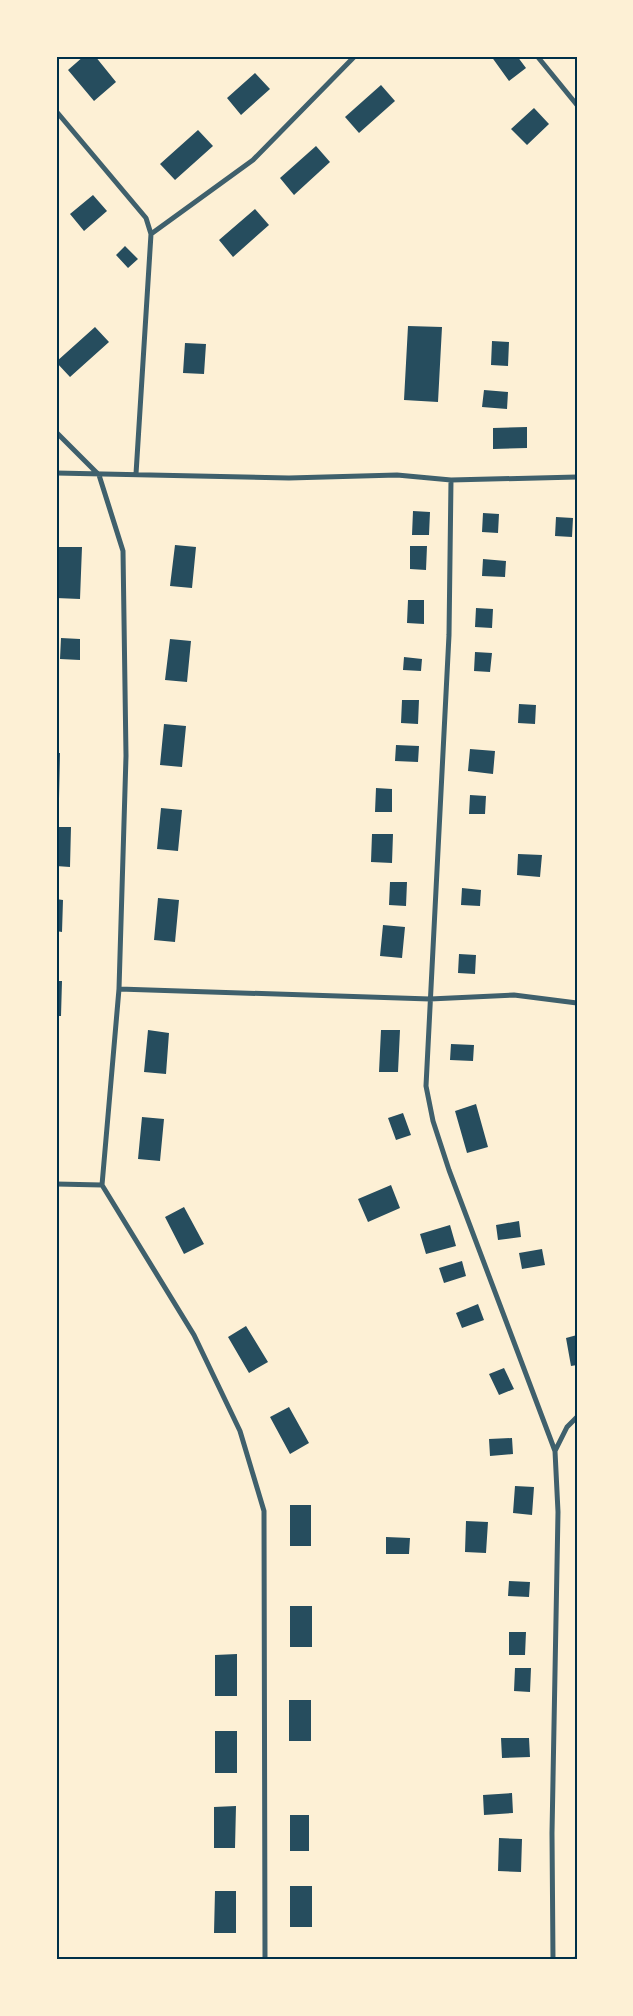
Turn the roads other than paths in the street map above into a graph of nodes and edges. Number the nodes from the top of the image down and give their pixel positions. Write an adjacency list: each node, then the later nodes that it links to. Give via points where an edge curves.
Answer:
1 (355, 56): 5 (street, via 253,160)
2 (537, 56): 3 (street)
3 (577, 105)
4 (56, 110): 5 (street, via 146,218)
5 (151, 234): 8 (street)
6 (56, 432): 9 (street)
7 (56, 474): 9 (street)
8 (136, 474): 9 (street); 11 (street, via 289,478 397,475)
9 (98, 475): 12 (street, via 123,551 126,756)
10 (577, 477): 11 (street)
11 (451, 480): 13 (street, via 449,635)
12 (119, 989): 13 (street); 16 (street)
13 (430, 999): 14 (street, via 514,995); 18 (street, via 426,1086 433,1120)
14 (577, 1004)
15 (56, 1184): 16 (street)
16 (102, 1185): 20 (street, via 194,1335 240,1431 264,1511)
17 (577, 1417): 18 (street, via 567,1427)
18 (555, 1451): 21 (street, via 558,1512)
19 (577, 1958): 22 (street)
20 (265, 1960)
21 (553, 1960)
22 (570, 1960)

